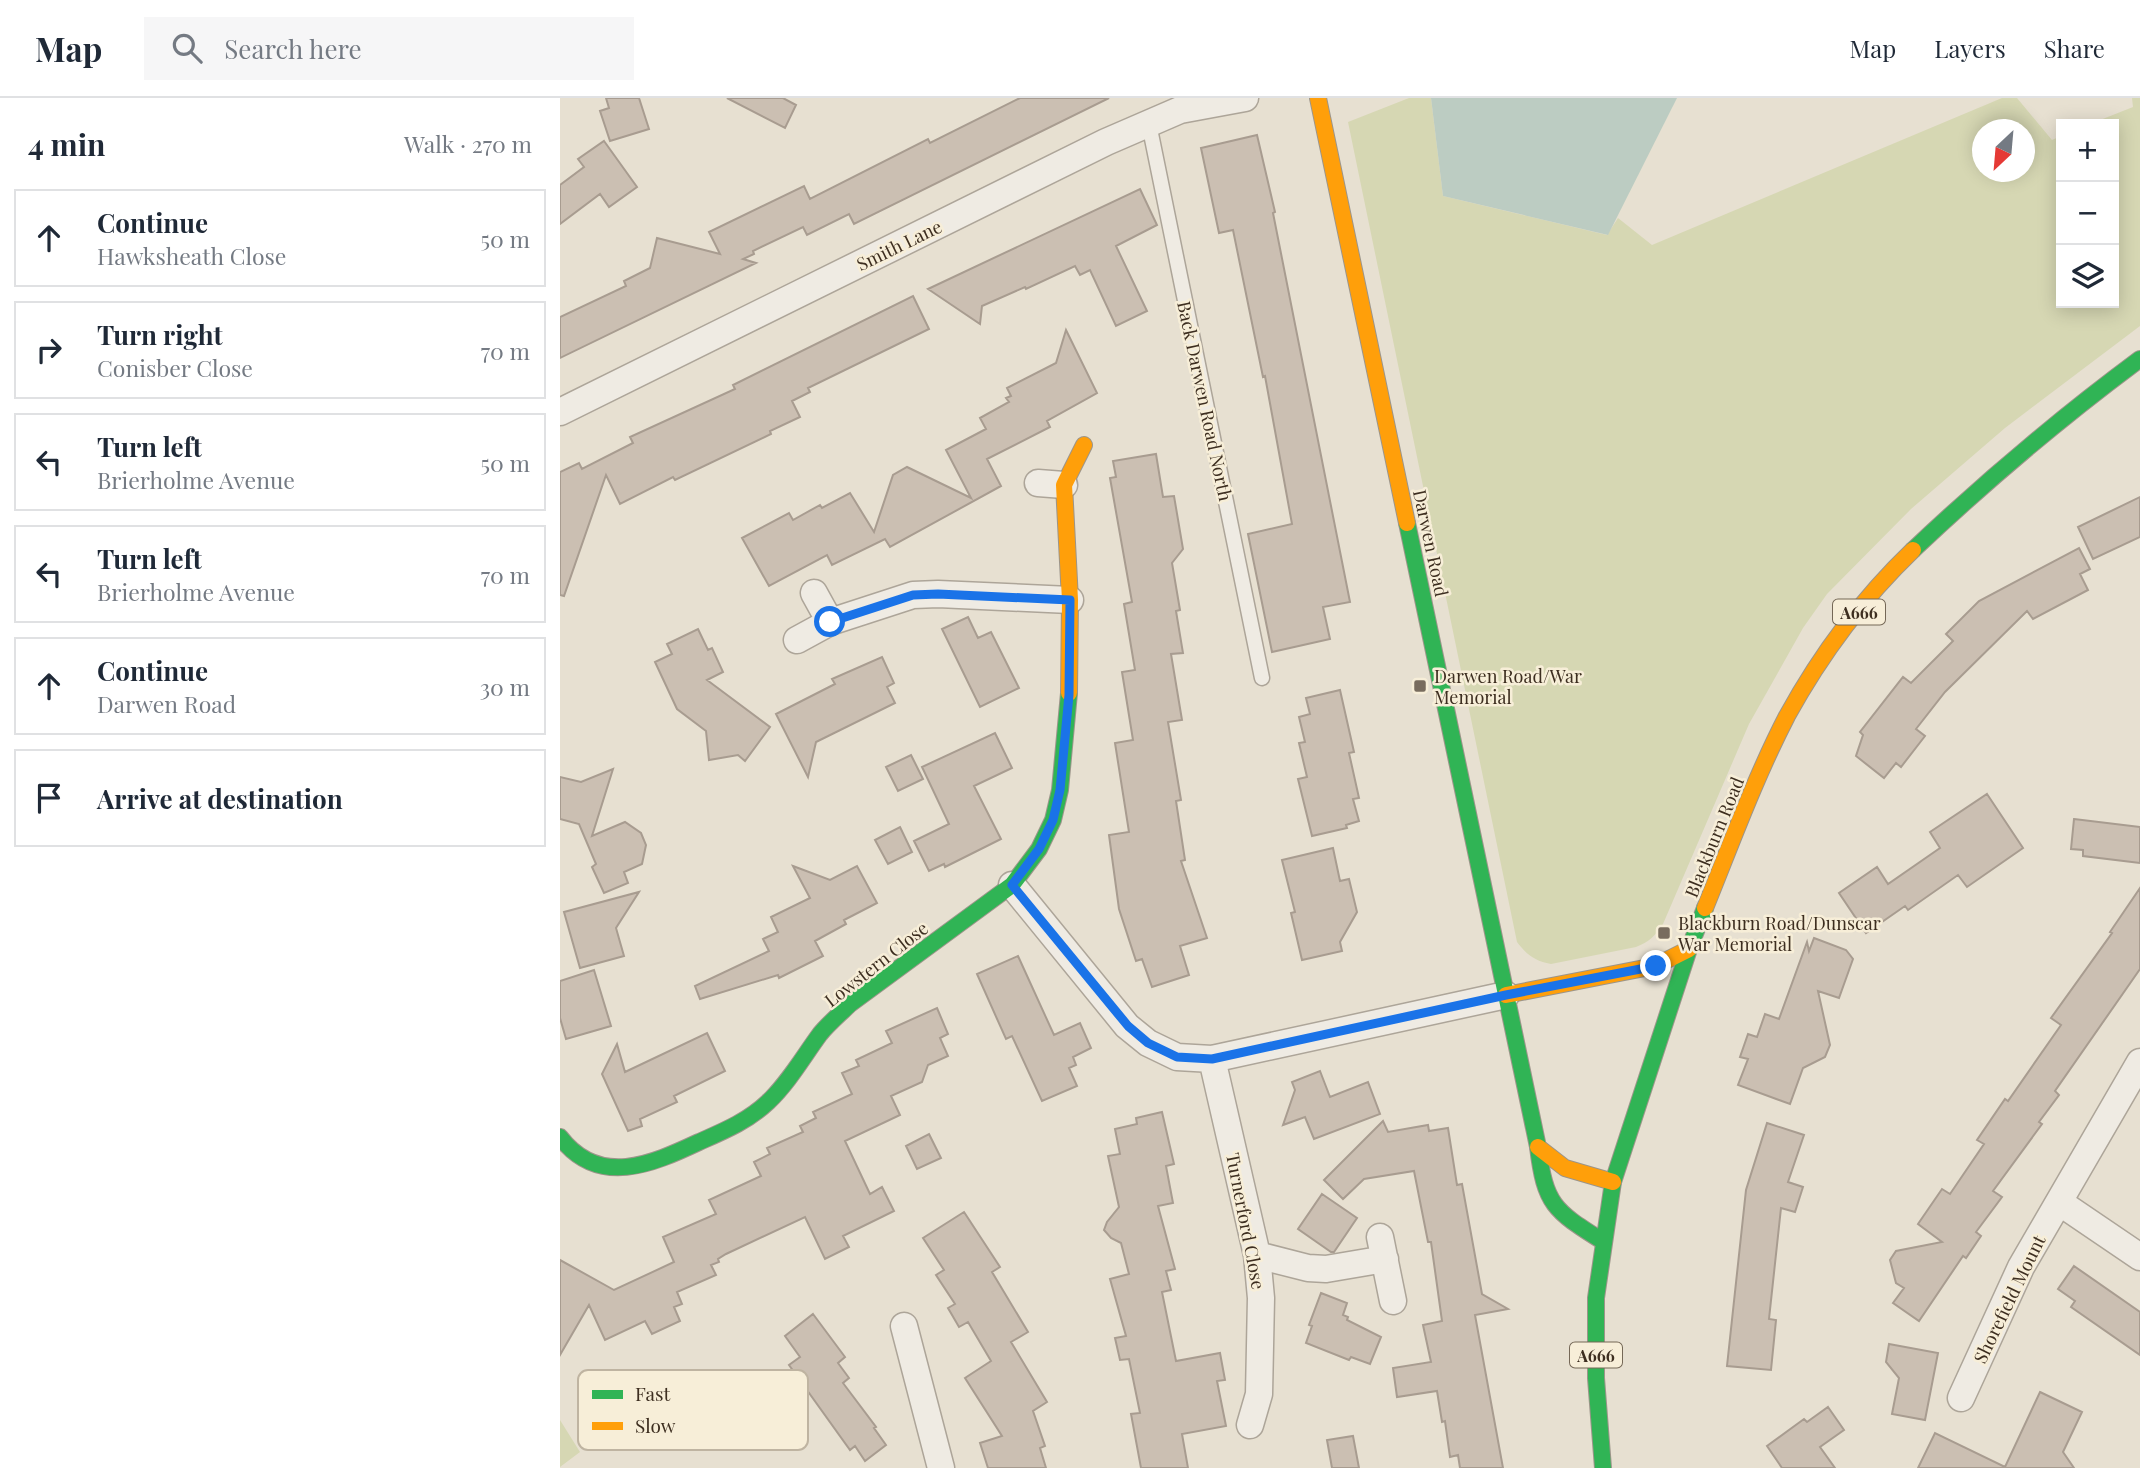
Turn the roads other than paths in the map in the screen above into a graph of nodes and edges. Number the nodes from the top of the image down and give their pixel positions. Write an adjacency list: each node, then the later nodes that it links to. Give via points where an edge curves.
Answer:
1 (1245, 98): 3 (street, Smith Lane)
2 (1318, 98): 17 (main road, Darwen Road)
3 (1179, 104): 4 (street, Smith Lane)
4 (1149, 124): 6 (street, Smith Lane); 14 (lane, Back Darwen Road North)
5 (2140, 359): 16 (main road, Blackburn Road / A666, via 1980,486 1886,576 1828,651 1788,715 1756,781)
6 (560, 412)
7 (1084, 445): 9 (main road)
8 (1038, 484): 9 (street)
9 (1064, 485): 11 (main road, Lowstern Close)
10 (814, 593): 12 (street)
11 (1070, 600): 12 (street, via 913,595); 15 (main road, Lowstern Close, via 1069,695 1060,790 1039,849)
12 (830, 622): 13 (street)
13 (797, 640)
14 (1262, 678)
15 (1012, 885): 18 (street, via 1128,1026 1148,1043 1177,1057); 20 (main road, Lowstern Close, via 850,1004 777,1094 739,1123 638,1167 615,1168 579,1158)
16 (1689, 949): 17 (main road, via 1656,966); 22 (main road, Blackburn Road / A666)
17 (1506, 995): 18 (street); 21 (main road, Darwen Road)
18 (1212, 1059): 25 (street, Turnerford Close)
19 (2140, 1062): 23 (street, Shorefield Mount)
20 (560, 1137)
21 (1538, 1147): 22 (main road, via 1565,1168); 24 (main road, Darwen Road, via 1541,1184 1550,1203)
22 (1613, 1182): 24 (main road, Blackburn Road / A666)
23 (2059, 1202): 26 (street); 29 (street, Shorefield Mount, via 2021,1268)
24 (1604, 1242): 32 (main road, Blackburn Road / A666, via 1596,1298)
25 (1257, 1255): 27 (street, via 1326,1269 1382,1248); 30 (street, Turnerford Close, via 1262,1323 1259,1394)
26 (2140, 1258)
27 (1393, 1301)
28 (904, 1326): 31 (street)
29 (1961, 1398)
30 (1250, 1425)
31 (941, 1468)
32 (1602, 1468)

